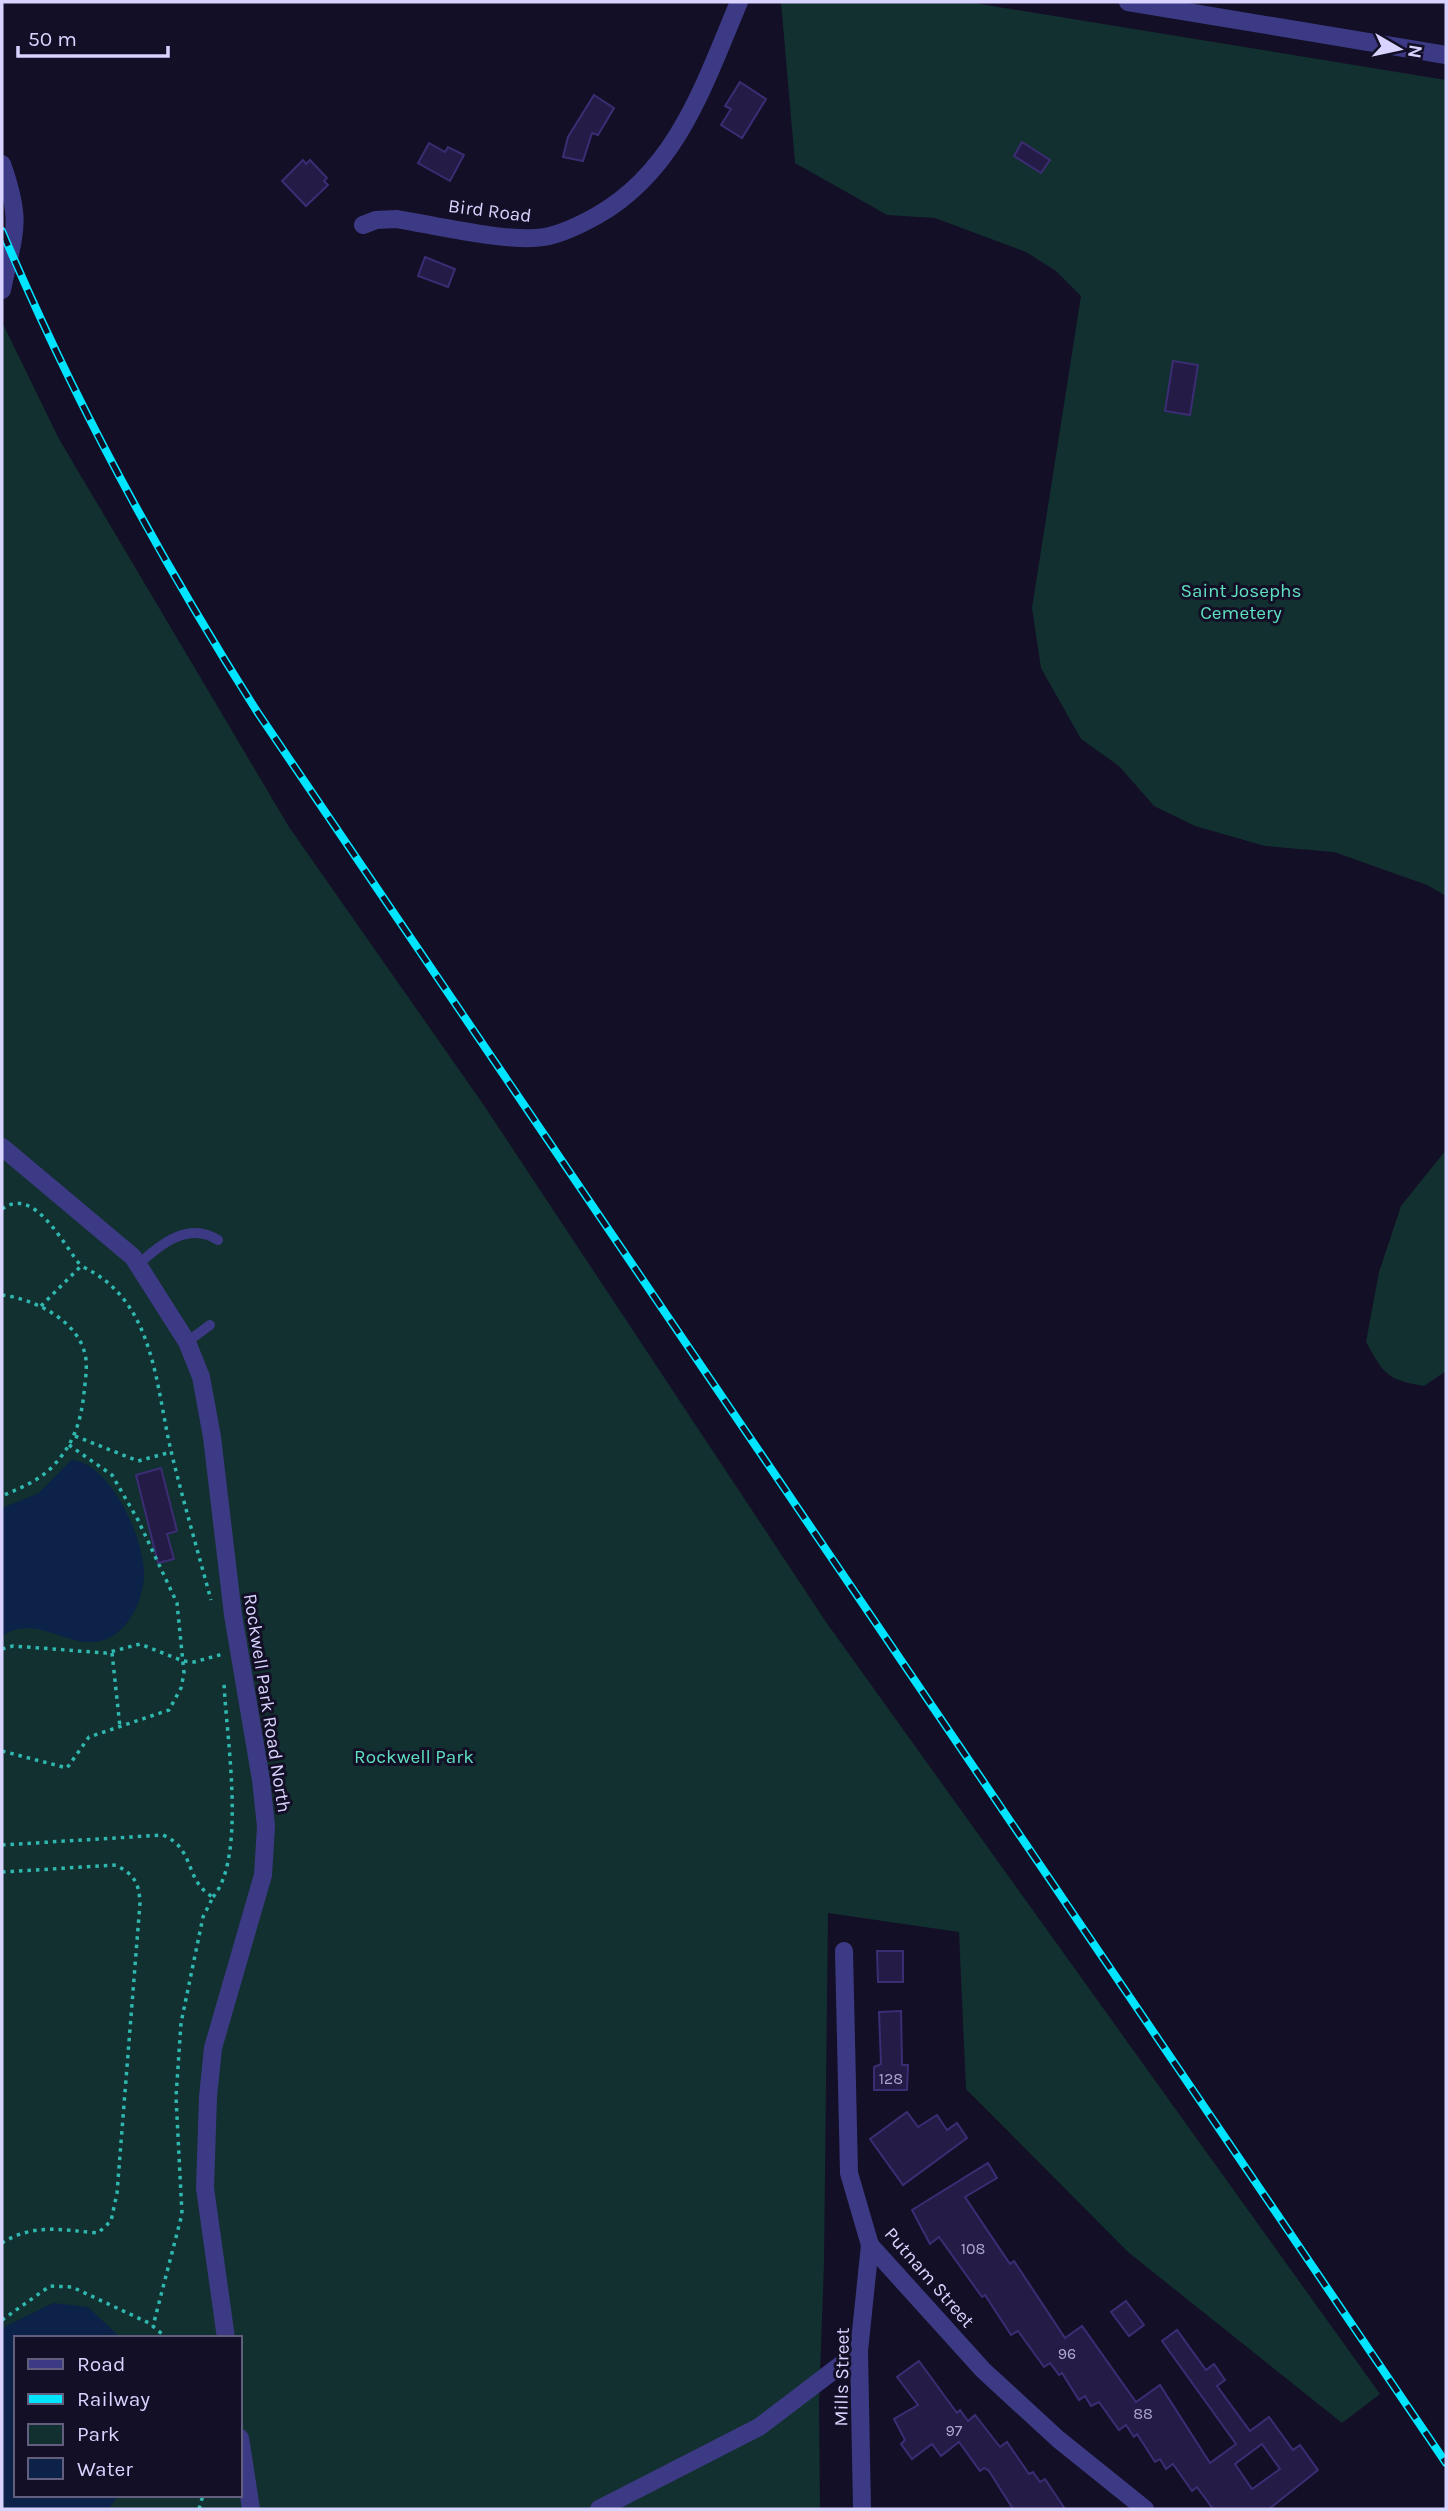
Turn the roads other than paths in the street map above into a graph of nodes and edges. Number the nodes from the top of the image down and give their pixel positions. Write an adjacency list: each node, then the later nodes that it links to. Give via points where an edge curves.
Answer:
1 (739, 2): 5 (street, Bird Road, via 696,105 671,150 620,203 580,226 545,237 520,238 396,219 376,219)
2 (1128, 2): 3 (street)
3 (1446, 55)
4 (2, 164): 6 (street, via 15,204 16,227)
5 (363, 225)
6 (2, 290)
7 (2, 1147): 9 (street, Rockwell Park Road North)
8 (218, 1240): 9 (lane, via 206,1232 187,1233 164,1243)
9 (138, 1265): 11 (street, Rockwell Park Road North)
10 (210, 1325): 11 (lane)
11 (187, 1342): 14 (street, Rockwell Park Road North, via 201,1377 212,1437 233,1615 266,1826 263,1875 213,2048 208,2097 205,2188)
12 (844, 1951): 13 (street, Putnam Street, via 849,2173)
13 (870, 2245): 15 (street, Mills Street); 20 (street, Putnam Street, via 983,2370 1058,2439)
14 (226, 2336)
15 (859, 2351): 18 (street, via 759,2427); 19 (street, Mills Street)
16 (242, 2451): 17 (street)
17 (251, 2509)
18 (600, 2509)
19 (862, 2509)
20 (1145, 2509)

